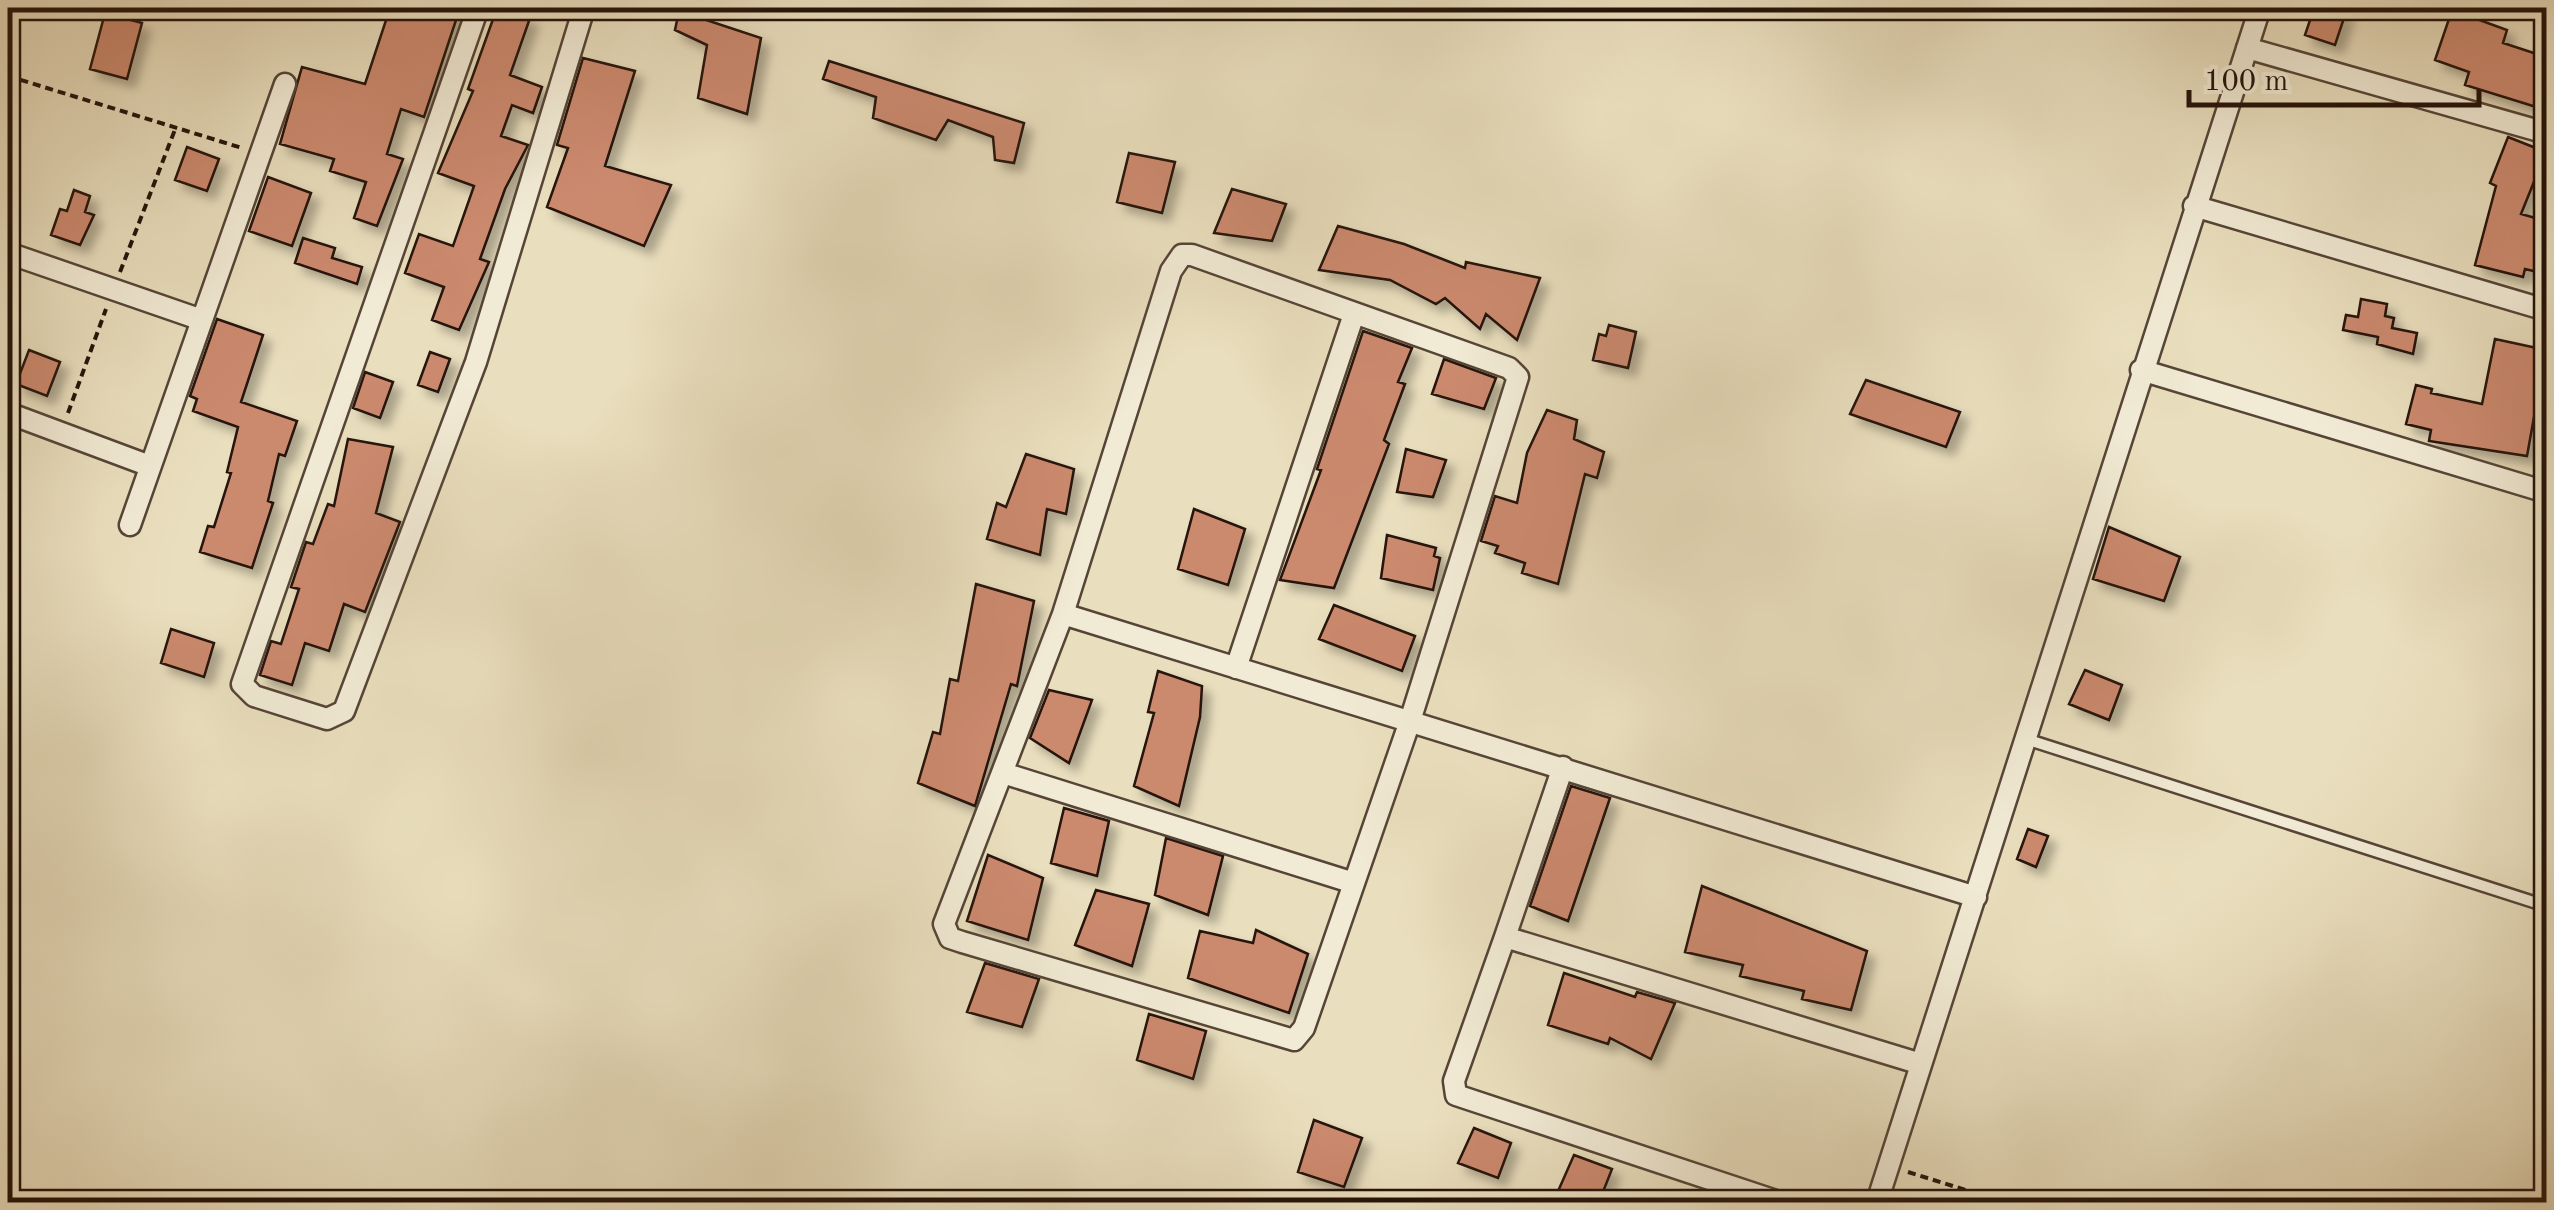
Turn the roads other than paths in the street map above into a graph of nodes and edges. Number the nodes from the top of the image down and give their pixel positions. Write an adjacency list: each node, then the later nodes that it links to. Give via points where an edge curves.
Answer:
1 (478, 8): 2 (street, via 242,684 254,696 327,719 344,711 476,362)
2 (584, 8)
3 (2260, 8): 4 (street)
4 (2246, 48): 6 (street); 7 (street)
5 (285, 84): 11 (street)
6 (2546, 133)
7 (2194, 206): 9 (street); 12 (street)
8 (8, 253): 11 (street)
9 (2546, 310)
10 (1354, 314): 17 (street, via 1192,255 1176,260); 18 (street); 19 (street, via 1509,368 1518,377)
11 (202, 320): 14 (street)
12 (2142, 370): 15 (street); 20 (street)
13 (8, 413): 14 (street)
14 (150, 466): 16 (street)
15 (2546, 492)
16 (130, 525)
17 (1062, 614): 18 (street); 22 (street)
18 (1236, 668): 19 (street)
19 (1410, 722): 21 (street); 23 (street)
20 (2025, 739): 24 (street); 25 (lane)
21 (1563, 767): 24 (street); 26 (street)
22 (1003, 773): 23 (street); 23 (street, via 944,924 950,938 962,942 1294,1040 1304,1028)
23 (1354, 883)
24 (1976, 897): 27 (street)
25 (2546, 906)
26 (1505, 938): 27 (street); 28 (street, via 1454,1081 1456,1095)
27 (1920, 1064): 29 (street)
28 (1779, 1202)
29 (1876, 1202)

